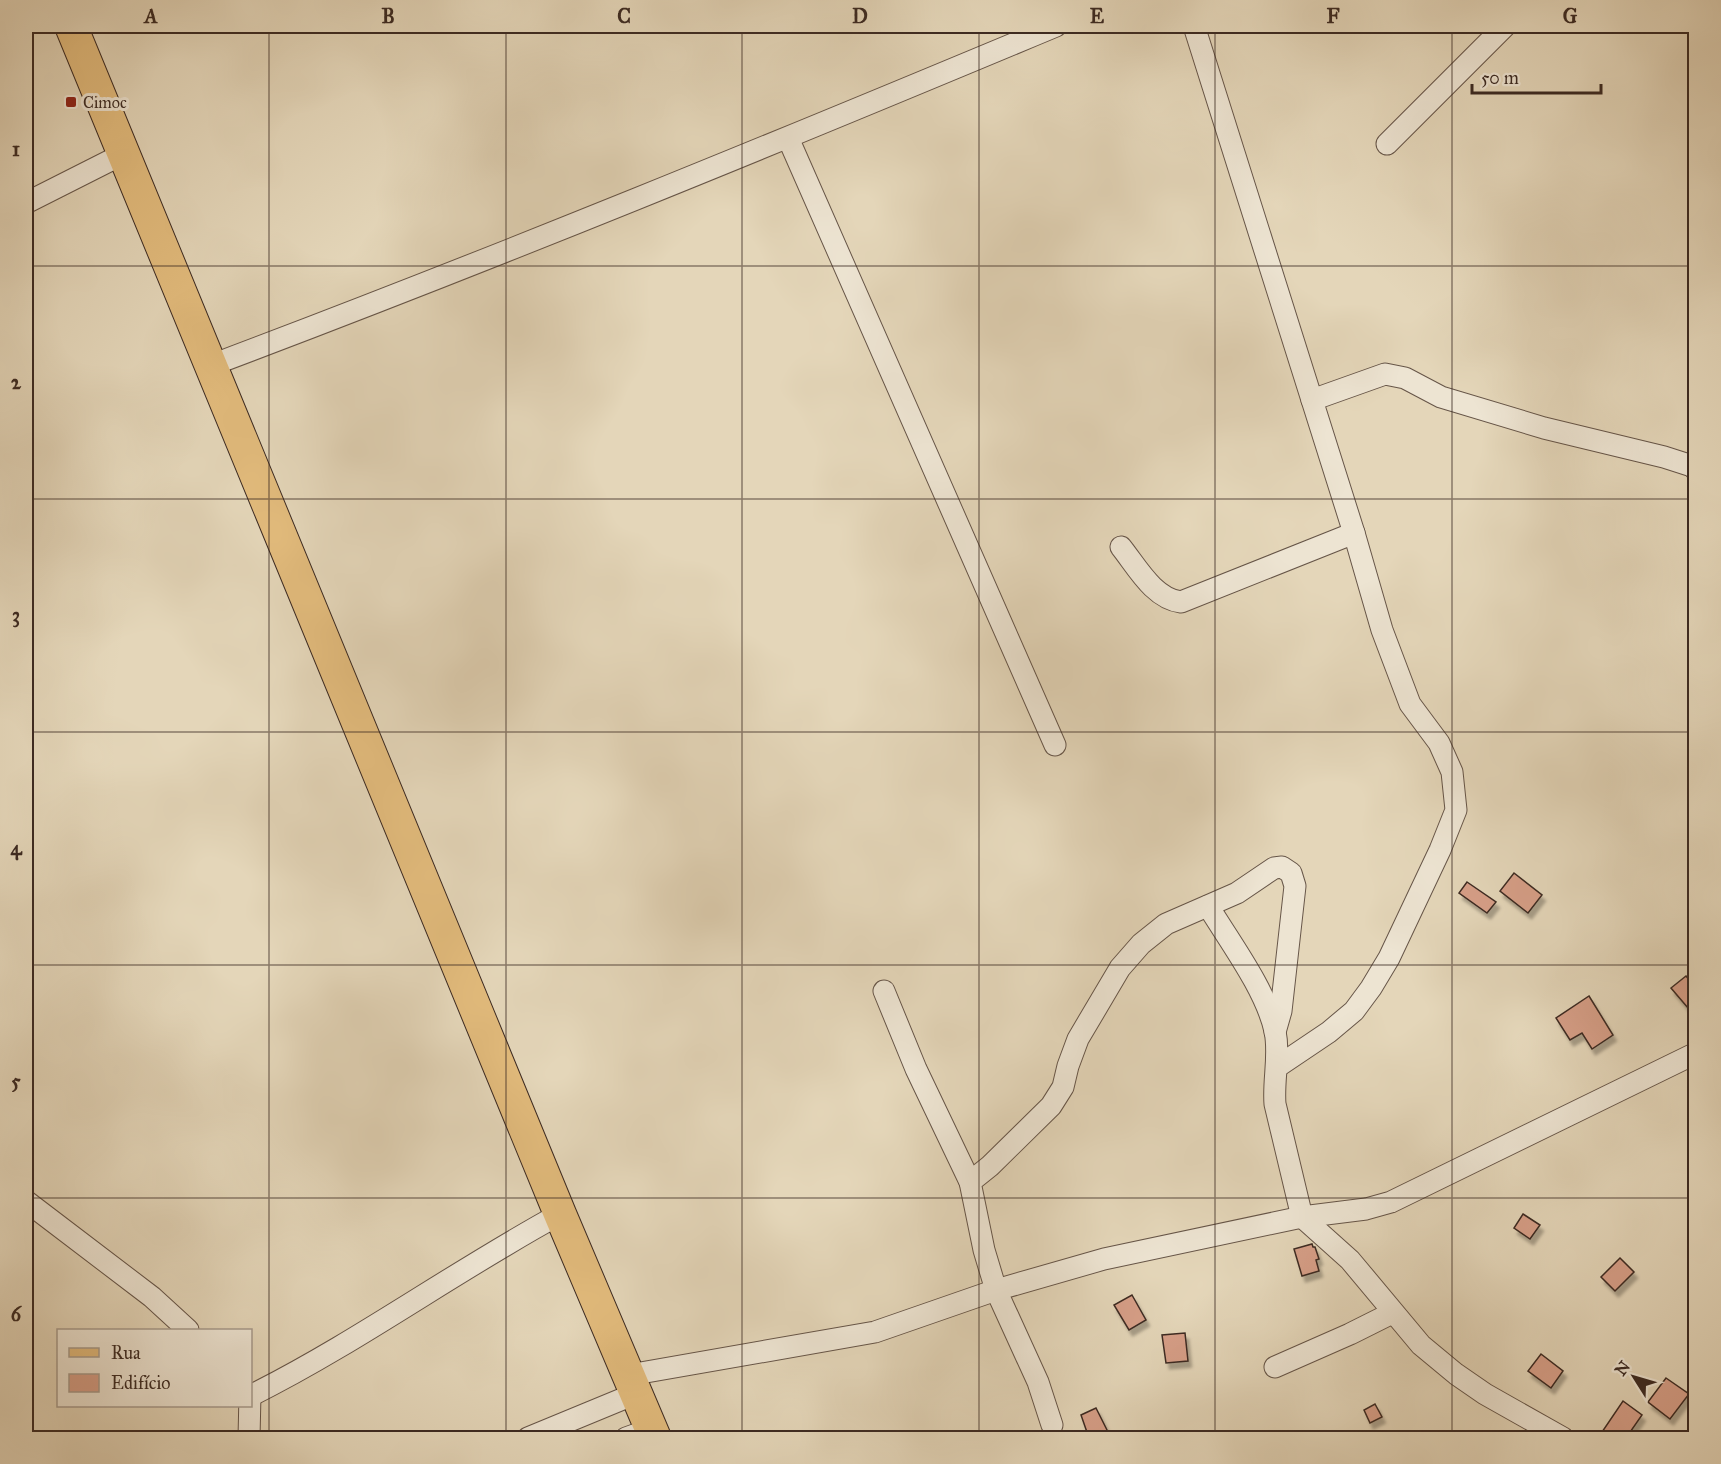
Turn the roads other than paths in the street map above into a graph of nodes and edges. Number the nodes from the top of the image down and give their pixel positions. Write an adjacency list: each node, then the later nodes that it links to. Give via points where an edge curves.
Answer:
1 (72, 26): 7 (main road)
2 (1056, 26): 5 (street)
3 (1194, 26): 10 (street)
4 (1505, 26): 6 (street)
5 (788, 138): 9 (street); 14 (street)
6 (1387, 144)
7 (125, 153): 8 (street); 9 (main road)
8 (26, 203)
9 (212, 365): 22 (main road)
10 (1312, 400): 11 (street, via 1385,374 1396,375 1441,397 1544,428 1664,457); 12 (street)
11 (1695, 470)
12 (1354, 533): 13 (street, via 1181,603 1160,594); 19 (street, via 1382,630 1410,704 1439,743 1452,772 1456,810 1371,988 1354,1011)
13 (1121, 547)
14 (1055, 745)
15 (1208, 906): 17 (street, via 1251,976); 17 (street, via 1237,894 1274,868 1282,867 1292,873 1295,886 1281,1011); 20 (street, via 1166,924 1140,944 1120,968 1078,1039 1063,1087 1051,1106)
16 (884, 991): 20 (street)
17 (1275, 1032): 19 (street)
18 (1695, 1053): 23 (street, via 1390,1202)
19 (1277, 1067): 23 (street, via 1275,1104)
20 (970, 1182): 24 (street)
21 (26, 1201): 26 (street, via 152,1297)
22 (560, 1214): 28 (main road); 29 (street, via 295,1373)
23 (1302, 1217): 24 (street, via 1104,1259); 25 (street, via 1350,1260)
24 (996, 1290): 28 (street, via 875,1332); 31 (street, via 1038,1382)
25 (1392, 1313): 27 (street); 35 (street, via 1420,1345 1456,1374)
26 (187, 1329)
27 (1275, 1367)
28 (633, 1384): 32 (main road); 34 (street)
29 (252, 1394)
30 (250, 1407): 33 (street)
31 (1052, 1425)
32 (644, 1435)
33 (249, 1438)
34 (528, 1438)
35 (1563, 1438)

